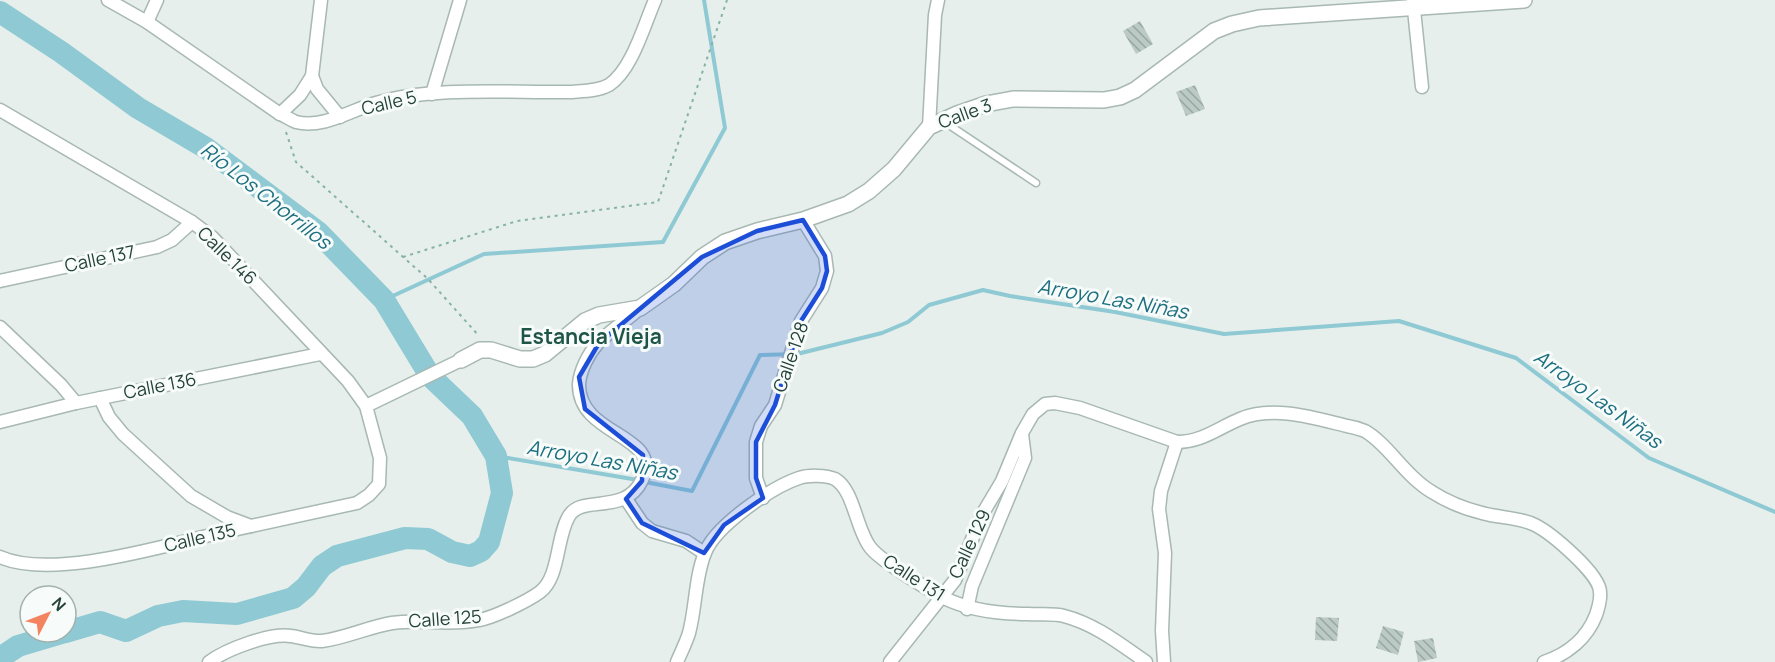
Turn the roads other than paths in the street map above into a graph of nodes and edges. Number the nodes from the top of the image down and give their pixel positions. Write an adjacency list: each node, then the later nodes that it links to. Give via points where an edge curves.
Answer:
1 (108, 0): 9 (street, Calle 5)
2 (157, 0): 9 (street)
3 (321, 0): 10 (street)
4 (460, 0): 12 (street)
5 (655, 0): 12 (street, Calle 5, via 628,64 608,86 572,92)
6 (938, 0): 16 (street)
7 (1524, 0): 8 (street, Calle 3)
8 (1413, 3): 11 (street); 16 (street, Calle 3, via 1232,24 1214,31 1120,97 1013,99 986,104)
9 (147, 22): 14 (street, Calle 5)
10 (312, 76): 14 (street); 15 (street, via 317,89)
11 (1422, 87)
12 (432, 94): 15 (street, Calle 5, via 392,98)
13 (0, 110): 19 (street, Calle 146)
14 (280, 114): 15 (street, Calle 5, via 297,122 312,123)
15 (340, 117)
16 (936, 124): 17 (lane); 18 (street, Calle 3, via 869,191 848,204)
17 (1036, 183)
18 (803, 220): 21 (street, Calle 3, via 725,242); 32 (street, Calle 128, via 825,256 827,271 822,288 801,321 775,405 756,442 756,478)
19 (192, 222): 20 (street, Calle 137, via 172,240 157,247); 23 (street, Calle 146, via 226,251)
20 (0, 280)
21 (640, 308): 24 (street, Calle 3, via 585,321 533,359 480,350); 33 (street, via 598,343 579,377 579,394 585,409 643,455 642,481)
22 (0, 327): 26 (street)
23 (320, 354): 25 (street, Calle 136); 27 (street, Calle 146, via 348,381)
24 (461, 360): 27 (street)
25 (100, 398): 26 (street, Calle 136); 34 (street, via 123,434 190,496)
26 (76, 403): 28 (street, Calle 136)
27 (366, 406): 31 (street, Calle 146)
28 (0, 422)
29 (1022, 433): 30 (street, Calle 129, via 1032,414 1045,404 1063,405); 37 (street, Calle 129, via 955,580); 38 (street, via 1025,458 972,586)
30 (1177, 442): 44 (street, via 1159,509 1165,553); 45 (street, via 1192,442 1241,418 1262,413 1348,426 1364,430 1411,478 1433,493 1481,513 1526,521 1548,532 1590,572 1600,591 1590,629 1572,648)
31 (381, 471): 34 (street, Calle 135, via 379,484 357,503)
32 (763, 498): 35 (street, Calle 131, via 724,525); 37 (street, Calle 131, via 800,477 835,480 847,492 870,547)
33 (626, 499): 35 (street, via 652,531 686,541); 40 (street, Calle 125, via 577,508 569,516 545,588 511,608 479,620 411,620 320,642 288,635 265,639)
34 (250, 526): 36 (street, Calle 135, via 64,566 10,562)
35 (704, 553): 41 (street, via 689,633)
36 (0, 557)
37 (942, 597): 38 (street, Calle 131); 39 (street, Calle 129)
38 (967, 609): 43 (street, Calle 131, via 1062,615 1094,626)
39 (893, 658): 42 (street)
40 (209, 662)
41 (676, 662)
42 (908, 662)
43 (1146, 662)
44 (1164, 662)
45 (1544, 662)

